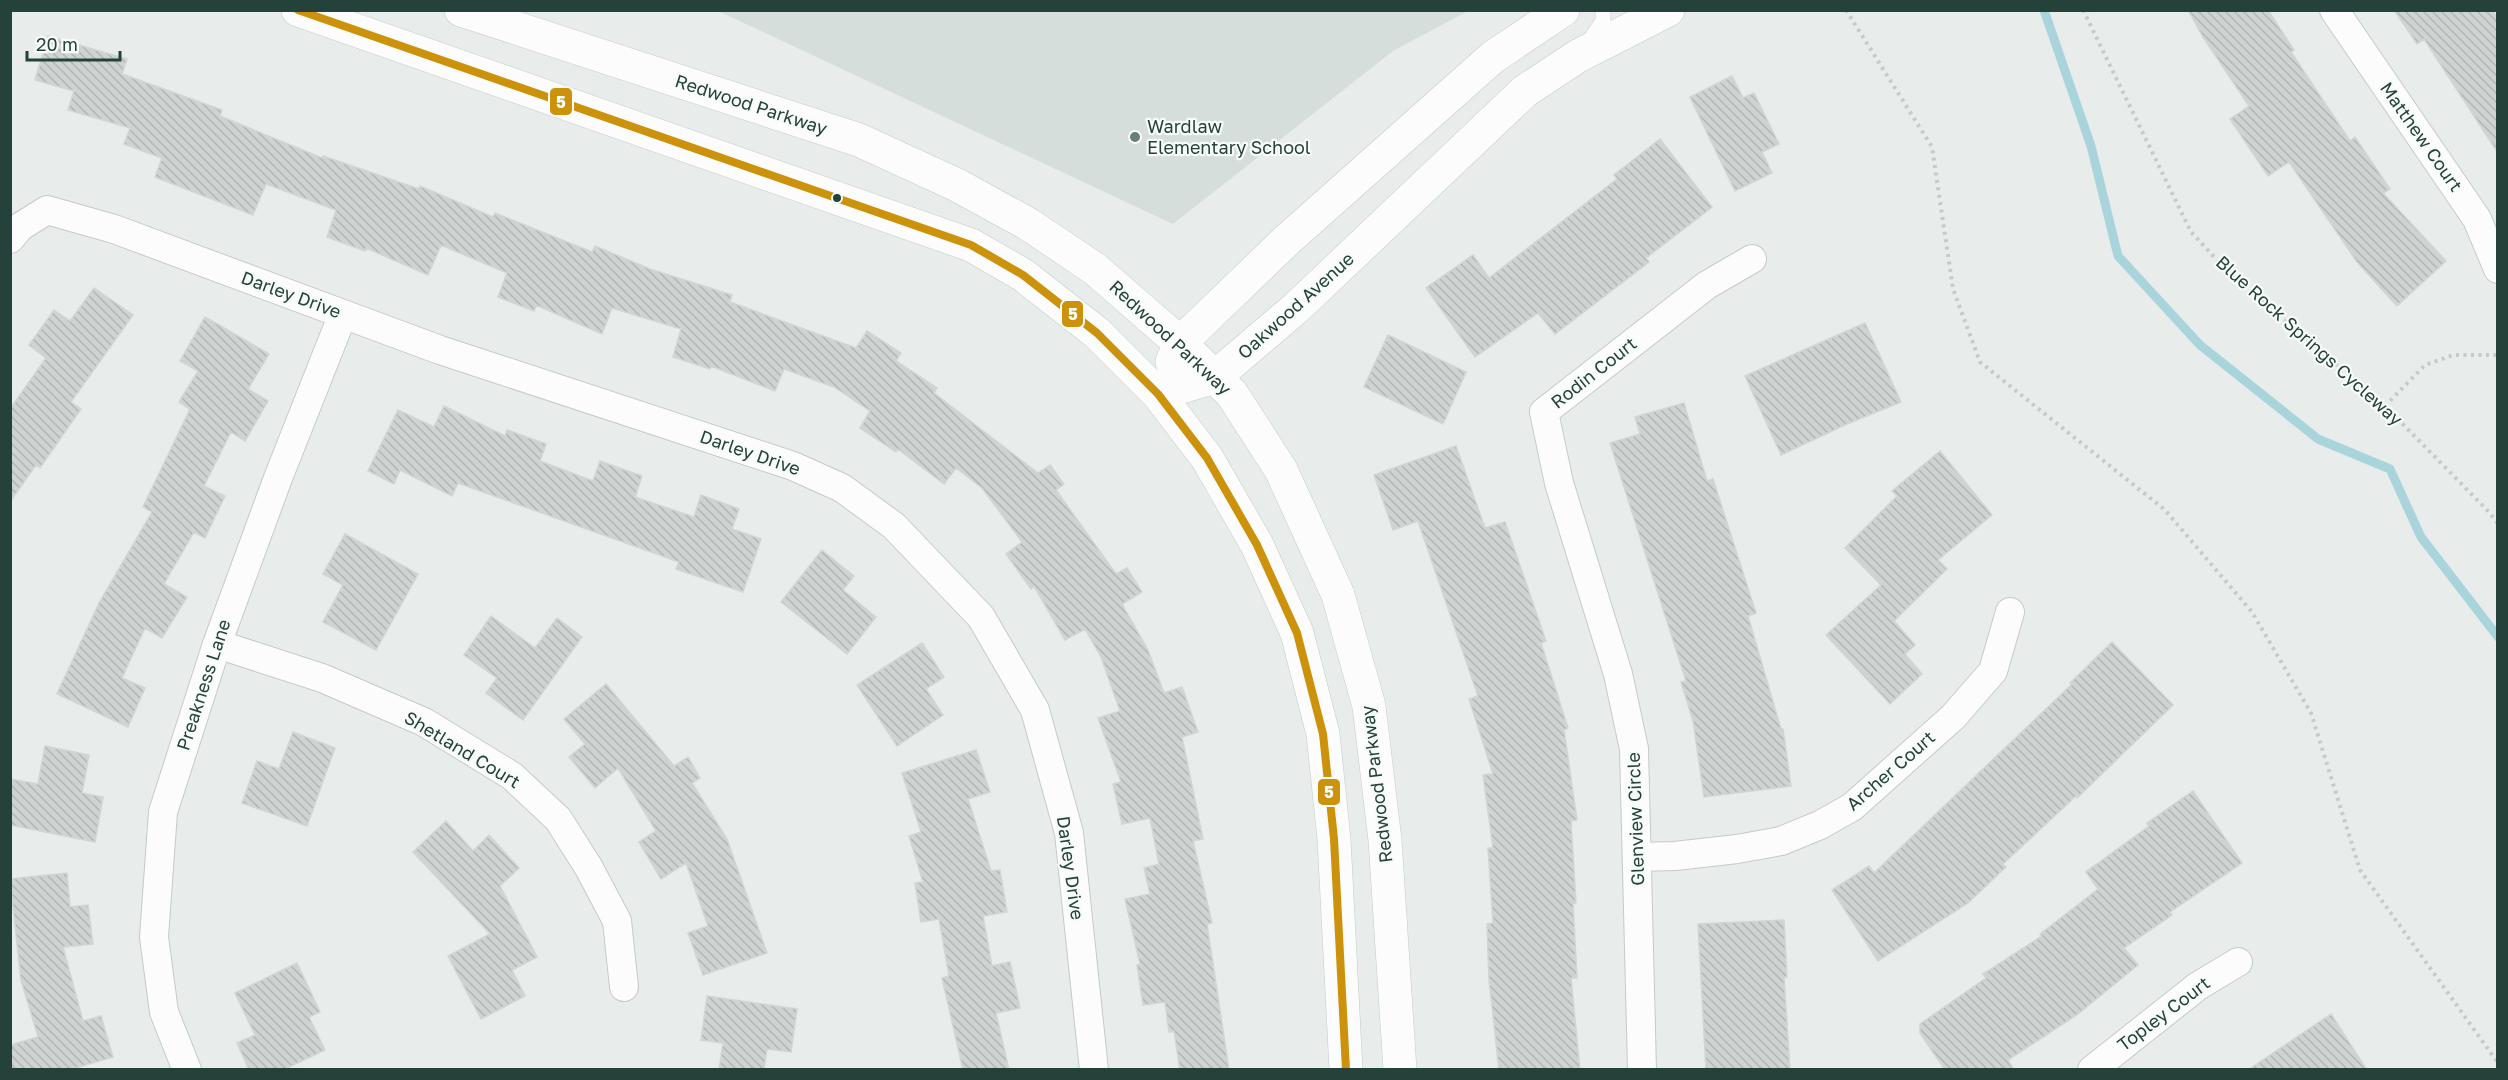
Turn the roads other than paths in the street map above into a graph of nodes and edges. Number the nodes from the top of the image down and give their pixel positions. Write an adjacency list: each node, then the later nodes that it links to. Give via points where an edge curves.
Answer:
1 (298, 10): 14 (main road, via 970,245 1023,274 1097,333)
2 (460, 10): 12 (main road, Redwood Parkway, via 859,140 957,185 1028,224 1095,269)
3 (1563, 10): 12 (main road, via 1493,57 1287,240)
4 (1604, 10): 7 (lane, via 1603,21)
5 (1668, 10): 7 (main road, Oakwood Avenue)
6 (2334, 10): 10 (street, Matthew Court, via 2477,219)
7 (1578, 56): 13 (main road, Oakwood Avenue, via 1518,98 1296,308)
8 (10, 239): 11 (street, Darley Drive, via 20,227 47,210 114,229)
9 (1752, 259): 15 (street, Rodin Court, via 1707,285 1544,412 1559,483)
10 (2498, 269)
11 (343, 314): 17 (street, Preakness Lane); 22 (street, Darley Drive, via 440,350 793,466 842,488 894,526 981,617 1035,711 1069,833)
12 (1180, 343): 13 (main road, Redwood Parkway); 14 (main road)
13 (1215, 377): 14 (main road, Oakwood Avenue); 24 (main road, Redwood Parkway, via 1232,394 1281,470 1338,595 1369,706 1385,840)
14 (1158, 394): 23 (main road, via 1207,458 1257,545 1297,633 1323,734 1334,839)
15 (1589, 574): 18 (street, Glenview Circle, via 1618,674 1634,749)
16 (2010, 612): 18 (street, Archer Court, via 1993,671 1953,717 1852,807 1781,841 1675,856)
17 (217, 644): 20 (street, Shetland Court, via 322,678 424,722 512,776 558,819 608,903 617,921); 21 (street, Preakness Lane, via 163,812 154,926 164,1012)
18 (1638, 856): 25 (street, Glenview Circle)
19 (2238, 962): 26 (street, Topley Court, via 2198,986)
20 (624, 987)
21 (187, 1070)
22 (1094, 1070)
23 (1346, 1070)
24 (1400, 1070)
25 (1642, 1070)
26 (2091, 1070)

